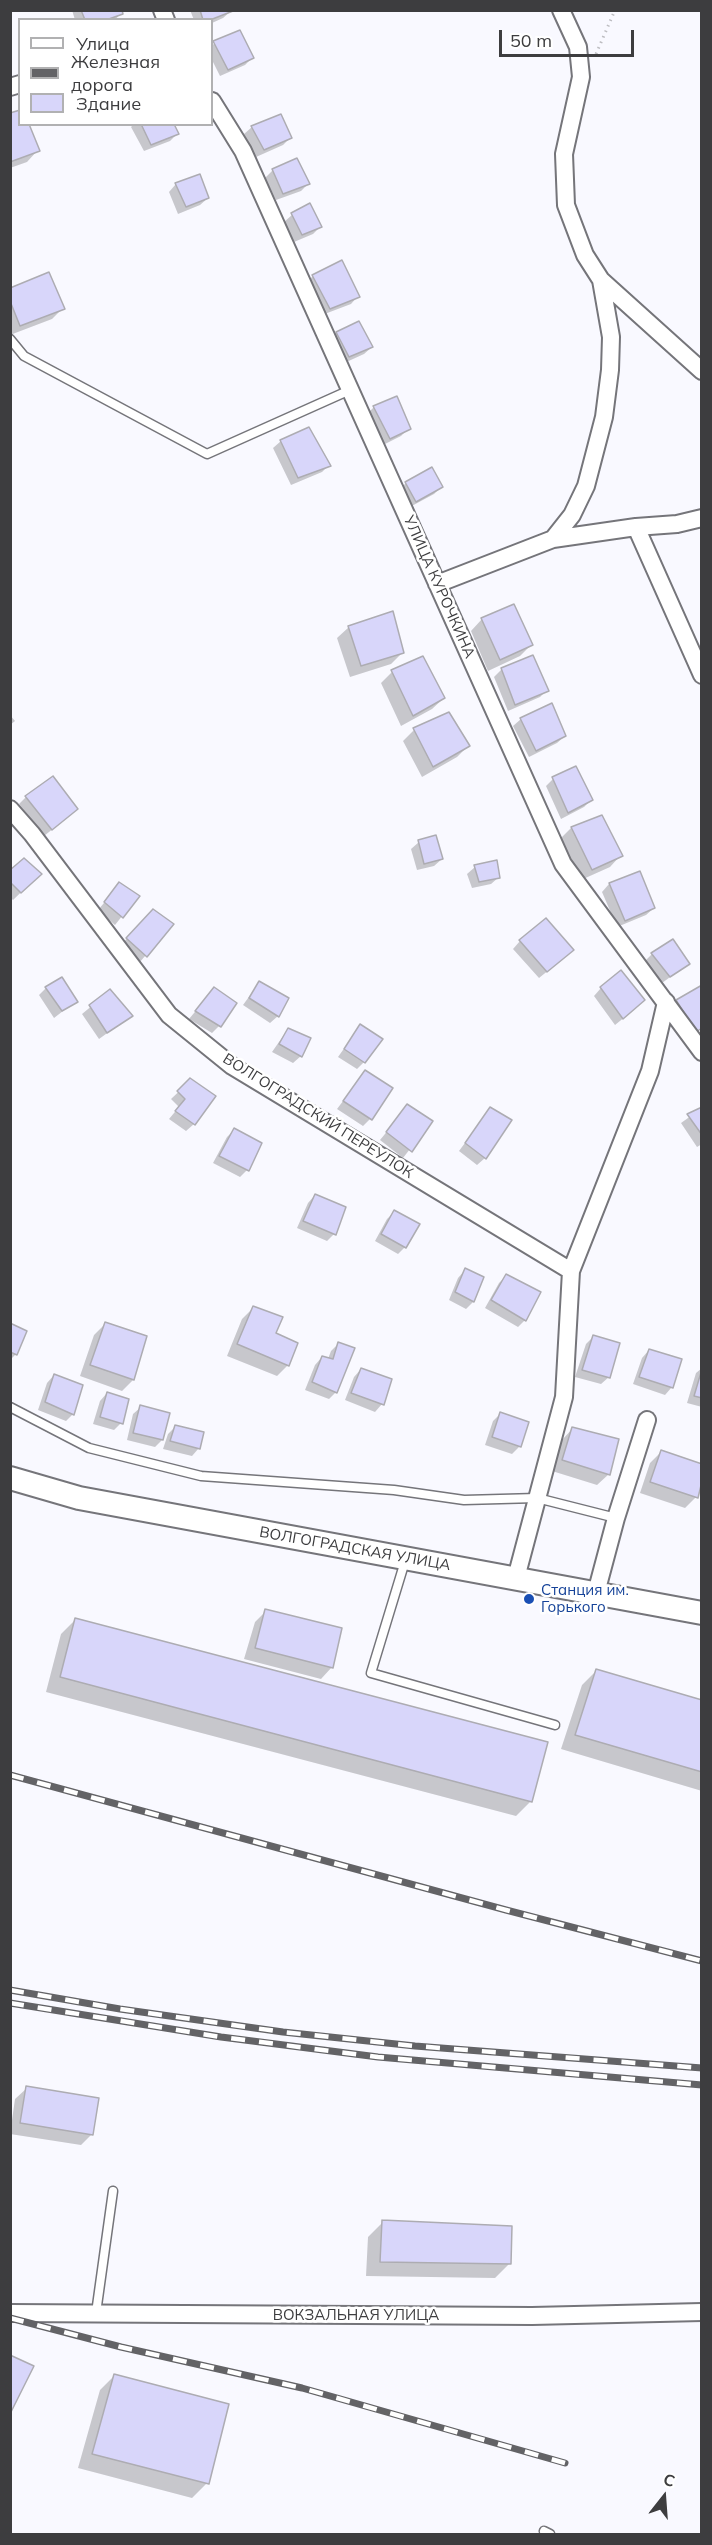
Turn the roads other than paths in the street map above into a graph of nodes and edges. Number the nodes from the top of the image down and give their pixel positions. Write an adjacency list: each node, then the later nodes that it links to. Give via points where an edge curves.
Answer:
1 (561, 10): 3 (street, via 578,46 581,77 564,154 566,205 585,255)
2 (213, 103): 6 (street, УЛИЦА КУРОЧКИНА, via 243,151)
3 (601, 280): 5 (street); 9 (street, via 611,337 604,417 586,486 572,515)
4 (10, 339): 6 (lane, via 24,356 207,454)
5 (702, 371)
6 (350, 390): 10 (street, УЛИЦА КУРОЧКИНА)
7 (702, 518): 8 (street)
8 (636, 527): 9 (street); 11 (street)
9 (553, 539): 10 (street)
10 (437, 584): 13 (street, УЛИЦА КУРОЧКИНА, via 563,864)
11 (702, 675)
12 (10, 809): 15 (street, ВОЛГОГРАДСКИЙ ПЕРЕУЛОК, via 168,1015 232,1066)
13 (666, 1002): 14 (street, УЛИЦА КУРОЧКИНА); 15 (street, via 650,1071)
14 (702, 1052)
15 (571, 1271): 19 (street, via 564,1398)
16 (10, 1407): 19 (lane, via 89,1448 201,1476 394,1490 465,1500)
17 (647, 1420): 20 (street)
18 (10, 1478): 21 (main road, ВОЛГОГРАДСКАЯ УЛИЦА, via 79,1498)
19 (537, 1498): 20 (lane); 22 (street)
20 (616, 1518): 23 (street)
21 (406, 1558): 22 (main road, ВОЛГОГРАДСКАЯ УЛИЦА); 25 (lane, via 371,1673)
22 (516, 1578): 23 (main road, ВОЛГОГРАДСКАЯ УЛИЦА)
23 (596, 1593): 24 (main road, ВОЛГОГРАДСКАЯ УЛИЦА)
24 (702, 1613)
25 (555, 1725)
26 (113, 2191): 29 (lane)
27 (702, 2312): 29 (street, ВОКЗАЛЬНАЯ УЛИЦА, via 532,2316)
28 (10, 2313): 29 (street, ВОКЗАЛЬНАЯ УЛИЦА)
29 (96, 2313)

